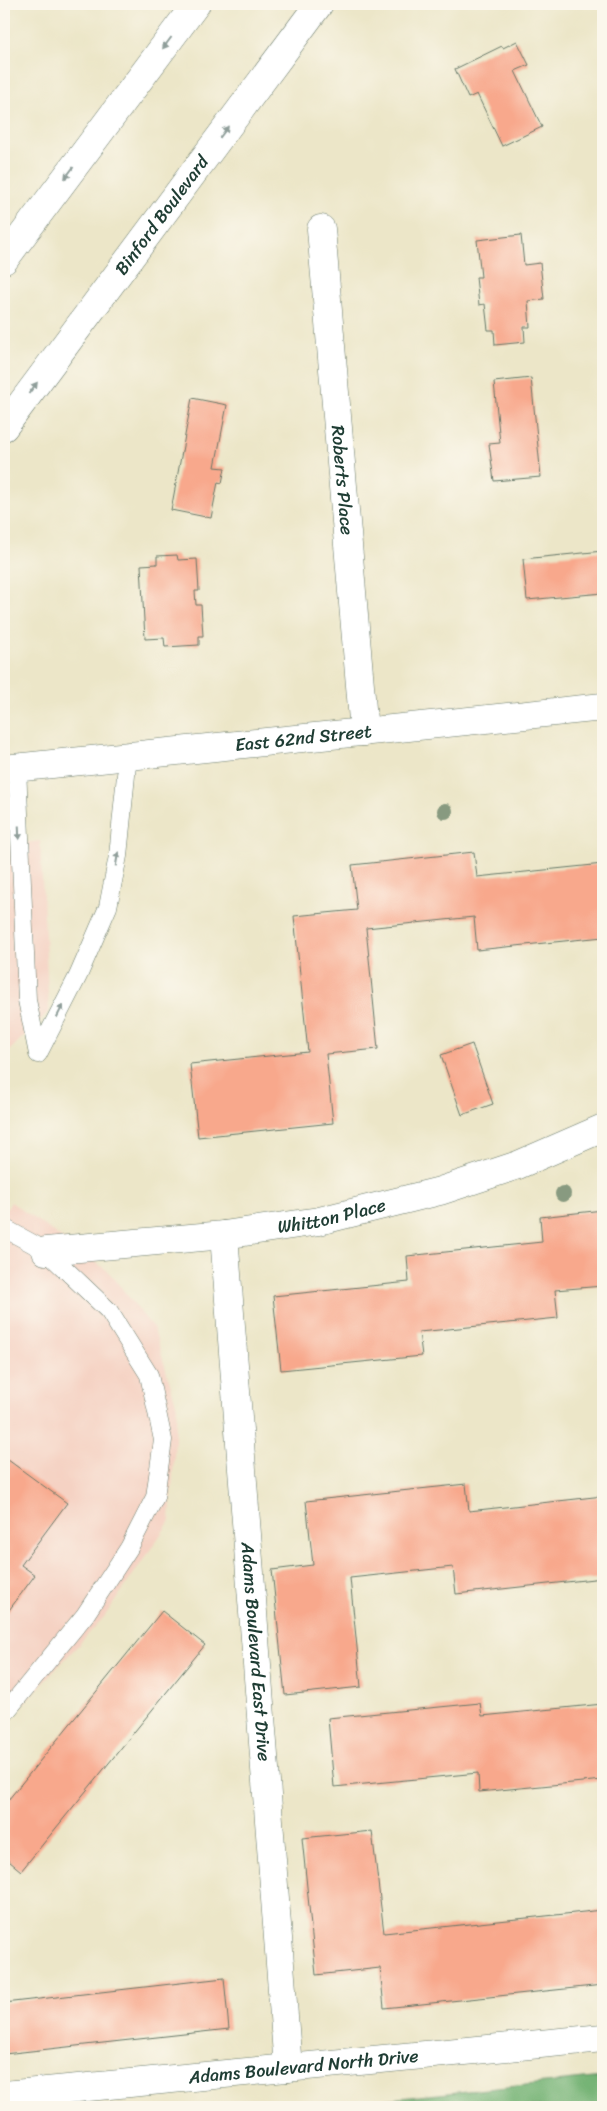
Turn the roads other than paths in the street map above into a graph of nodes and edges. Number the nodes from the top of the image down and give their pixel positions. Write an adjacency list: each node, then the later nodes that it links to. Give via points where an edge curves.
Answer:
1 (196, 4): 4 (street, one-way to 4)
2 (319, 4): 5 (street, Binford Boulevard, one-way to 2)
3 (320, 229): 7 (street, Roberts Place)
4 (4, 260)
5 (4, 428)
6 (603, 707): 7 (street, East 62nd Street)
7 (364, 732): 8 (street, East 62nd Street)
8 (128, 755): 9 (street, East 62nd Street); 9 (lane, one-way to 8, via 27,1000 38,1054 78,976 108,907 118,856)
9 (10, 768)
10 (603, 1128): 12 (street, Whitton Place, via 518,1165 440,1191 320,1221)
11 (4, 1228): 13 (lane)
12 (224, 1235): 13 (street, Whitton Place); 16 (street, Adams Boulevard East Drive)
13 (46, 1250): 14 (lane, via 110,1311 149,1375 163,1440 155,1497 129,1548 85,1615)
14 (4, 1714)
15 (603, 2038): 16 (street, Adams Boulevard North Drive)
16 (288, 2068): 17 (street, Adams Boulevard North Drive)
17 (4, 2095)

